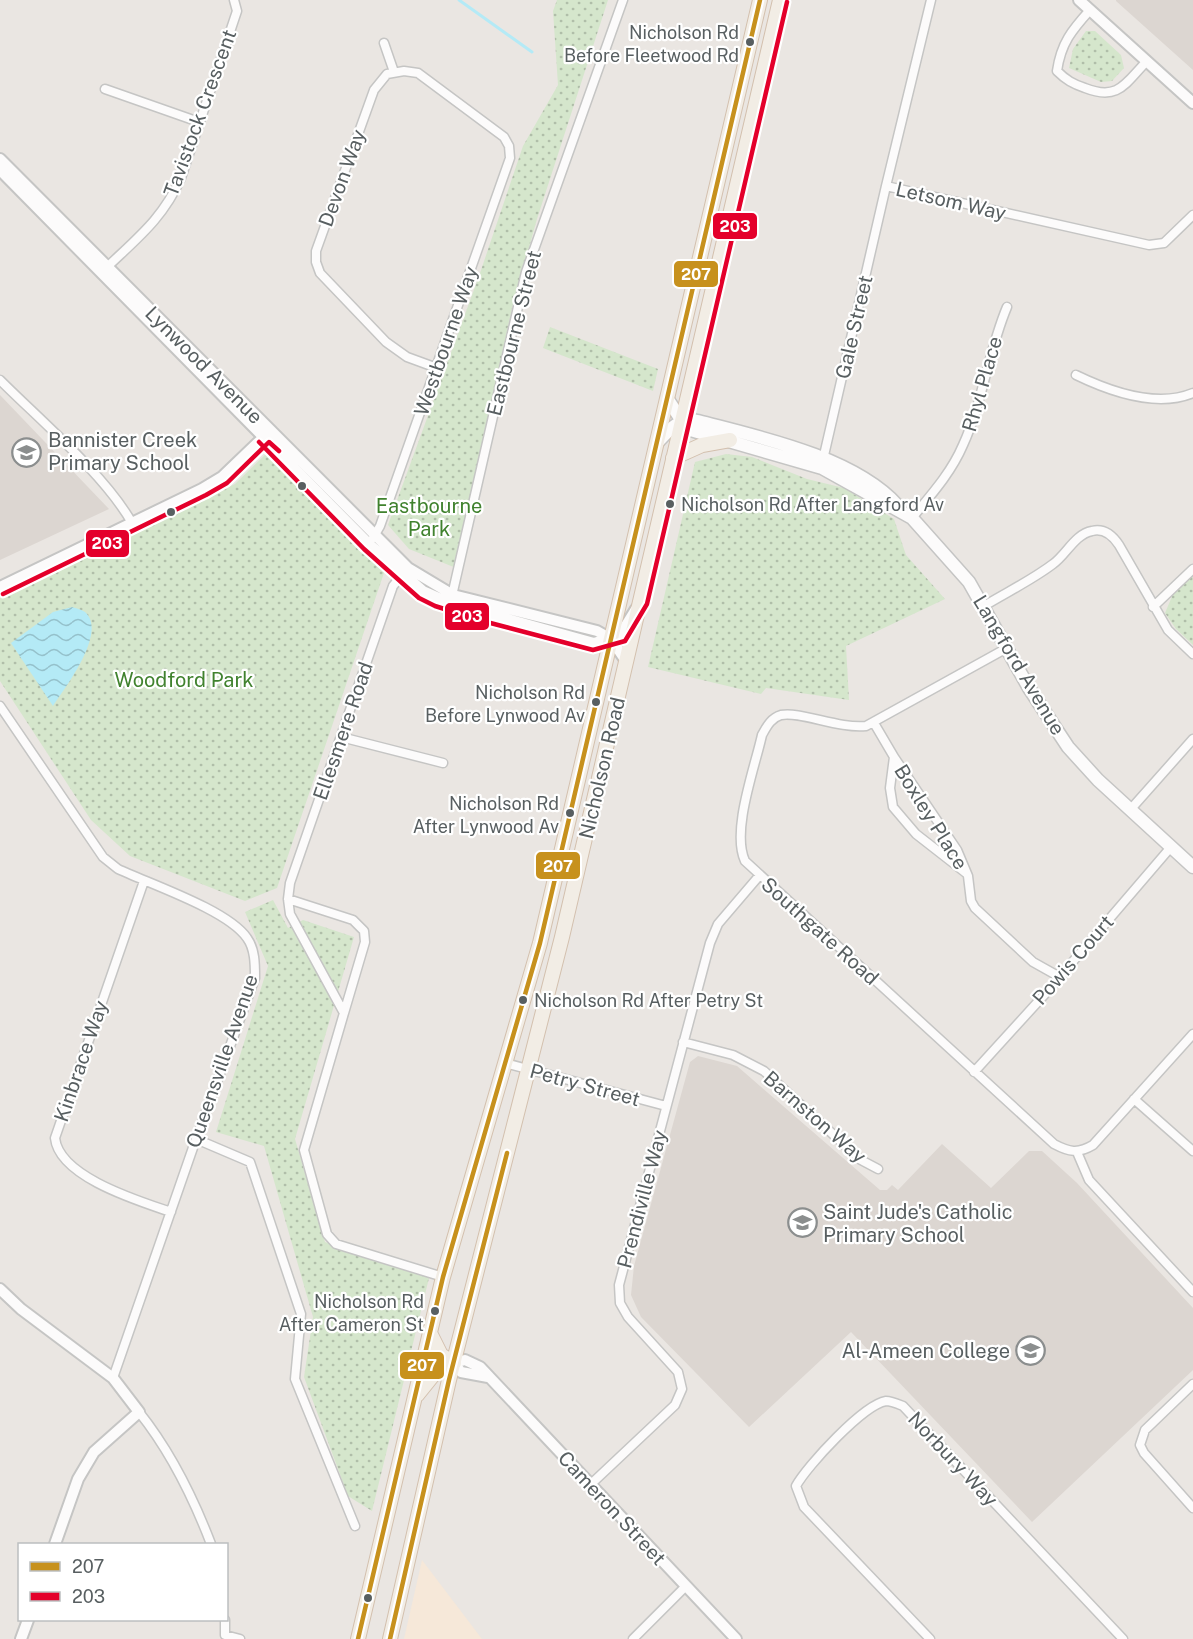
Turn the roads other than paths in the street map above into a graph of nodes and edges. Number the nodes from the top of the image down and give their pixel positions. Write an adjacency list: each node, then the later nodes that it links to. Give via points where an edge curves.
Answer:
1 (234, 0): 13 (street, Tavistock Crescent, via 237,11)
2 (623, 0): 37 (street, Eastbourne Street, via 526,272)
3 (760, 0): 24 (main road, Nicholson Road)
4 (780, 0): 25 (main road, Nicholson Road)
5 (931, 0): 16 (street, Letsom Way)
6 (1080, 0): 7 (street)
7 (1090, 10): 9 (street); 9 (street, via 1060,51 1058,71 1068,82 1110,94)
8 (384, 43): 10 (street)
9 (1146, 62): 12 (street)
10 (394, 72): 20 (street, Devon Way, via 381,79 374,90 316,251 316,262 320,273 386,342 407,357); 20 (street, Westbourne Way, via 418,73 504,136 509,146 510,158)
11 (105, 89): 13 (street)
12 (1193, 103)
13 (199, 122): 18 (street, Tavistock Crescent, via 181,178 160,217)
14 (0, 159): 15 (street, Lynwood Avenue)
15 (4, 175): 18 (street, Lynwood Avenue)
16 (886, 186): 17 (street, Letsom Way, via 1149,245 1164,243); 30 (street, Gale Street)
17 (1193, 215)
18 (104, 270): 26 (street, Lynwood Avenue)
19 (1007, 308): 31 (street, Rhyl Place, via 995,335 963,446 947,474)
20 (436, 368): 33 (street, Westbourne Way)
21 (1076, 375): 23 (street, via 1097,386 1160,400)
22 (0, 380): 32 (street, via 94,474)
23 (1193, 393)
24 (667, 398): 25 (main road); 28 (main road, Nicholson Road)
25 (681, 423): 27 (main road, Langford Avenue, via 687,429); 28 (main road); 29 (main road, Nicholson Road); 30 (main road, Langford Avenue, via 688,419 718,426)
26 (267, 434): 32 (street, via 222,477); 33 (street, Lynwood Avenue)
27 (730, 440): 29 (main road, via 702,445); 30 (main road, Langford Avenue)
28 (657, 443): 41 (main road, Nicholson Road)
29 (674, 458): 38 (main road, Nicholson Road)
30 (822, 464): 31 (main road, Langford Avenue, via 870,483)
31 (912, 518): 39 (main road, Langford Avenue, via 949,556)
32 (132, 523): 36 (street)
33 (372, 540): 35 (street, Lynwood Avenue)
34 (1193, 570): 40 (street)
35 (405, 572): 37 (street, Lynwood Avenue, via 423,591); 49 (street, Ellesmere Road, via 393,586)
36 (0, 587)
37 (452, 599): 41 (street, Lynwood Avenue, via 594,643)
38 (640, 602): 41 (street, via 620,635); 44 (main road, Nicholson Road)
39 (984, 606): 40 (street, via 1054,564 1079,537 1094,530 1113,537); 42 (main road, Langford Avenue)
40 (1153, 607): 43 (street, via 1168,630)
41 (611, 639): 44 (street); 64 (main road, Nicholson Road, via 540,944)
42 (1007, 648): 47 (street, Southgate Road); 53 (main road, Langford Avenue, via 1068,747)
43 (1193, 654)
44 (627, 661): 65 (main road, Nicholson Road)
45 (0, 706): 46 (street, Queensville Avenue)
46 (10, 721): 48 (street); 58 (street, Queensville Avenue, via 103,857)
47 (874, 723): 51 (street, Boxley Place); 56 (street, Southgate Road, via 851,728 791,715 769,722 762,735 740,839 745,861)
48 (0, 727)
49 (340, 737): 52 (street); 59 (street, Ellesmere Road)
50 (1193, 739): 53 (street)
51 (894, 758): 57 (street, Boxley Place, via 957,850); 57 (street, Boxley Place, via 890,788 893,807 915,834)
52 (443, 763)
53 (1130, 810): 54 (main road, Langford Avenue)
54 (1171, 847): 55 (main road, Langford Avenue); 60 (street, Powis Court)
55 (1193, 867)
56 (759, 876): 63 (street, Prendiville Way, via 718,924); 66 (street, Southgate Road)
57 (968, 876): 60 (street, Boxley Place, via 975,908 1033,962)
58 (144, 881): 69 (street, Queensville Avenue, via 224,917 246,936 254,955 255,978); 73 (street, Kinbrace Way, via 55,1138 62,1158 107,1189)
59 (288, 899): 61 (street, Ellesmere Road, via 290,915); 61 (street, via 353,920 364,931 365,942)
60 (1058, 976): 66 (street, Powis Court)
61 (344, 1013): 74 (street, via 304,1150 327,1234 336,1245)
62 (1193, 1034): 67 (street)
63 (683, 1042): 68 (street, Prendiville Way); 72 (street, Barnston Way, via 733,1055 764,1071 861,1160)
64 (505, 1063): 65 (street, Petry Street); 74 (main road, Nicholson Road)
65 (529, 1071): 68 (street, Petry Street); 78 (main road, Nicholson Road)
66 (974, 1072): 71 (street, Southgate Road, via 1054,1144)
67 (1134, 1099): 70 (street); 71 (street, via 1093,1145)
68 (666, 1106): 83 (street, Prendiville Way, via 619,1285 620,1303 678,1372 682,1389 675,1405)
69 (196, 1138): 73 (street, Queensville Avenue); 85 (street, via 250,1162 301,1314 295,1379)
70 (1193, 1151)
71 (1077, 1152): 75 (street, via 1089,1180)
72 (878, 1169)
73 (171, 1212): 79 (street, Queensville Avenue)
74 (443, 1277): 77 (main road, Nicholson Road)
75 (1193, 1292)
76 (2, 1295): 79 (street)
77 (429, 1331): 78 (main road, via 441,1354); 81 (main road, Nicholson Road)
78 (454, 1363): 81 (main road, via 438,1369); 83 (street, Cameron Street, via 461,1372 488,1377); 96 (main road, Nicholson Road)
79 (114, 1378): 82 (street)
80 (1193, 1384): 84 (street, via 1144,1430 1140,1445)
81 (412, 1402): 95 (main road, Nicholson Road)
82 (139, 1412): 86 (street, via 94,1452 78,1479); 87 (street, via 163,1441 198,1509)
83 (590, 1485): 88 (street, Cameron Street)
84 (1193, 1508)
85 (355, 1526)
86 (56, 1543)
87 (210, 1543)
88 (686, 1586): 97 (street); 98 (street, Cameron Street)
89 (28, 1621): 93 (street)
90 (225, 1621): 91 (street)
91 (225, 1637): 94 (street)
92 (1119, 1638): 99 (street, Norbury Way, via 903,1406 887,1401 870,1407 806,1468 796,1486 804,1507)
93 (21, 1639)
94 (240, 1639)
95 (358, 1639)
96 (390, 1639)
97 (633, 1639)
98 (736, 1639)
99 (930, 1639)

